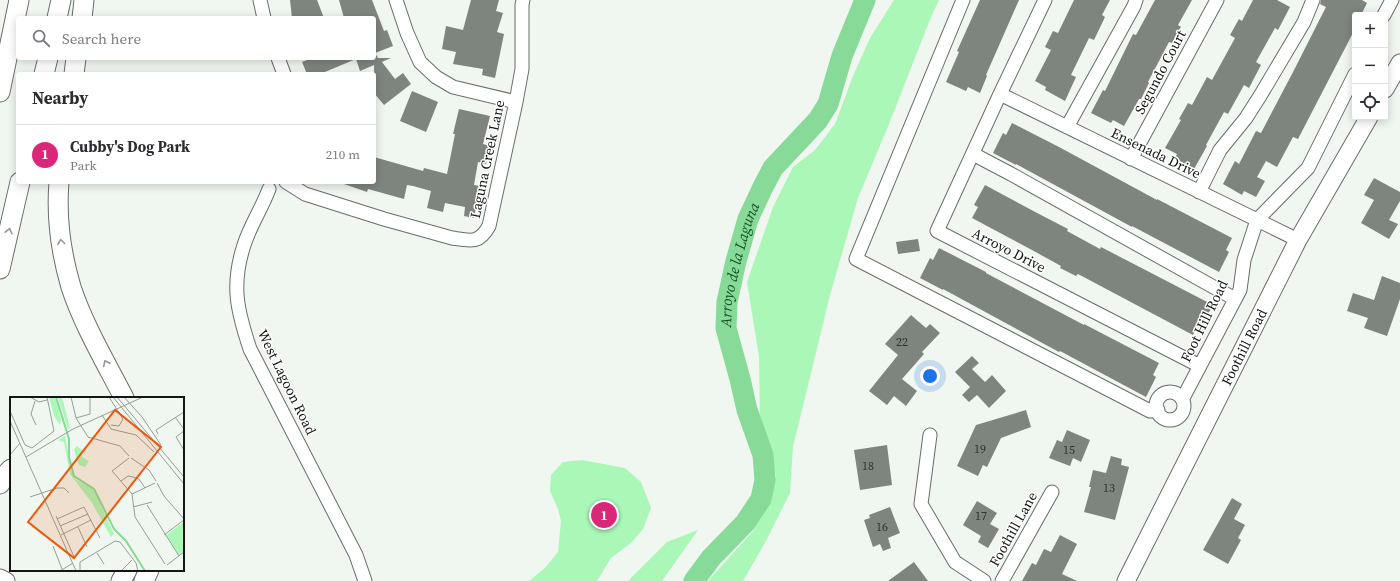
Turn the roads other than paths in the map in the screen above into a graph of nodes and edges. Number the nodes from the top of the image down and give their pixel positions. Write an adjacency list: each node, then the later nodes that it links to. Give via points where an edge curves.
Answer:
1 (19, 0): 26 (highway)
2 (61, 0): 14 (highway)
3 (84, 0): 15 (highway)
4 (260, 0): 16 (street)
5 (396, 0): 28 (street, via 420,62 436,76 453,87)
6 (523, 0): 28 (street, Laguna Creek Lane, via 522,69)
7 (963, 0): 46 (street, via 856,259 1150,412)
8 (1045, 0): 27 (street, Arroyo Drive)
9 (1136, 0): 30 (street)
10 (1217, 0): 32 (street, Segundo Court)
11 (1313, 0): 38 (street, via 1304,22 1246,118 1220,150)
12 (1392, 0): 13 (street)
13 (1386, 12)
14 (57, 16)
15 (82, 16)
16 (264, 16)
17 (48, 60): 21 (highway)
18 (76, 60): 22 (highway)
19 (279, 60): 23 (street)
20 (1400, 63): 25 (main road)
21 (44, 72)
22 (74, 72)
23 (283, 72)
24 (1352, 80): 39 (street, Foot Hill Road, via 1308,168)
25 (1388, 84)
26 (0, 92)
27 (1000, 94): 30 (street, Ensenada Drive); 31 (street, Arroyo Drive)
28 (516, 102): 36 (street, Laguna Creek Lane, via 489,226 485,234 477,240 452,238 362,212 305,194)
29 (1367, 120): 40 (main road, Foothill Road)
30 (1067, 127): 32 (street, Ensenada Drive)
31 (973, 154): 42 (street); 43 (street, Arroyo Drive, via 937,231)
32 (1131, 158): 38 (street, Ensenada Drive)
33 (20, 184): 41 (highway, one-way to 33)
34 (59, 184): 44 (highway, one-way to 34, via 72,289 59,231)
35 (283, 184): 37 (street, West Lagoon Road, via 278,189)
36 (288, 184)
37 (266, 186): 57 (street, West Lagoon Road, via 237,270 236,298 241,322 250,349 356,556)
38 (1199, 192): 39 (street, Ensenada Drive)
39 (1258, 220): 40 (street, Ensenada Drive); 42 (street, Foot Hill Road, via 1244,260 1240,290)
40 (1298, 240): 60 (main road, Foothill Road)
41 (0, 269)
42 (1235, 299): 43 (street, Foot Hill Road)
43 (1200, 366): 45 (street, Foot Hill Road)
44 (124, 397)
45 (1183, 398): 46 (street, via 1172,392 1164,393 1156,404); 46 (street, Foot Hill Road, via 1185,408 1180,417 1166,420 1159,415)
46 (1158, 410)
47 (930, 435): 58 (street, via 920,504 955,562)
48 (10, 470): 49 (highway)
49 (0, 484)
50 (1052, 492): 59 (street, Foothill Lane)
51 (126, 571): 55 (highway)
52 (149, 571): 56 (highway)
53 (0, 578): 54 (main road)
54 (6, 581)
55 (121, 581)
56 (144, 581)
57 (365, 581)
58 (984, 581)
59 (1002, 581)
60 (1126, 581)

